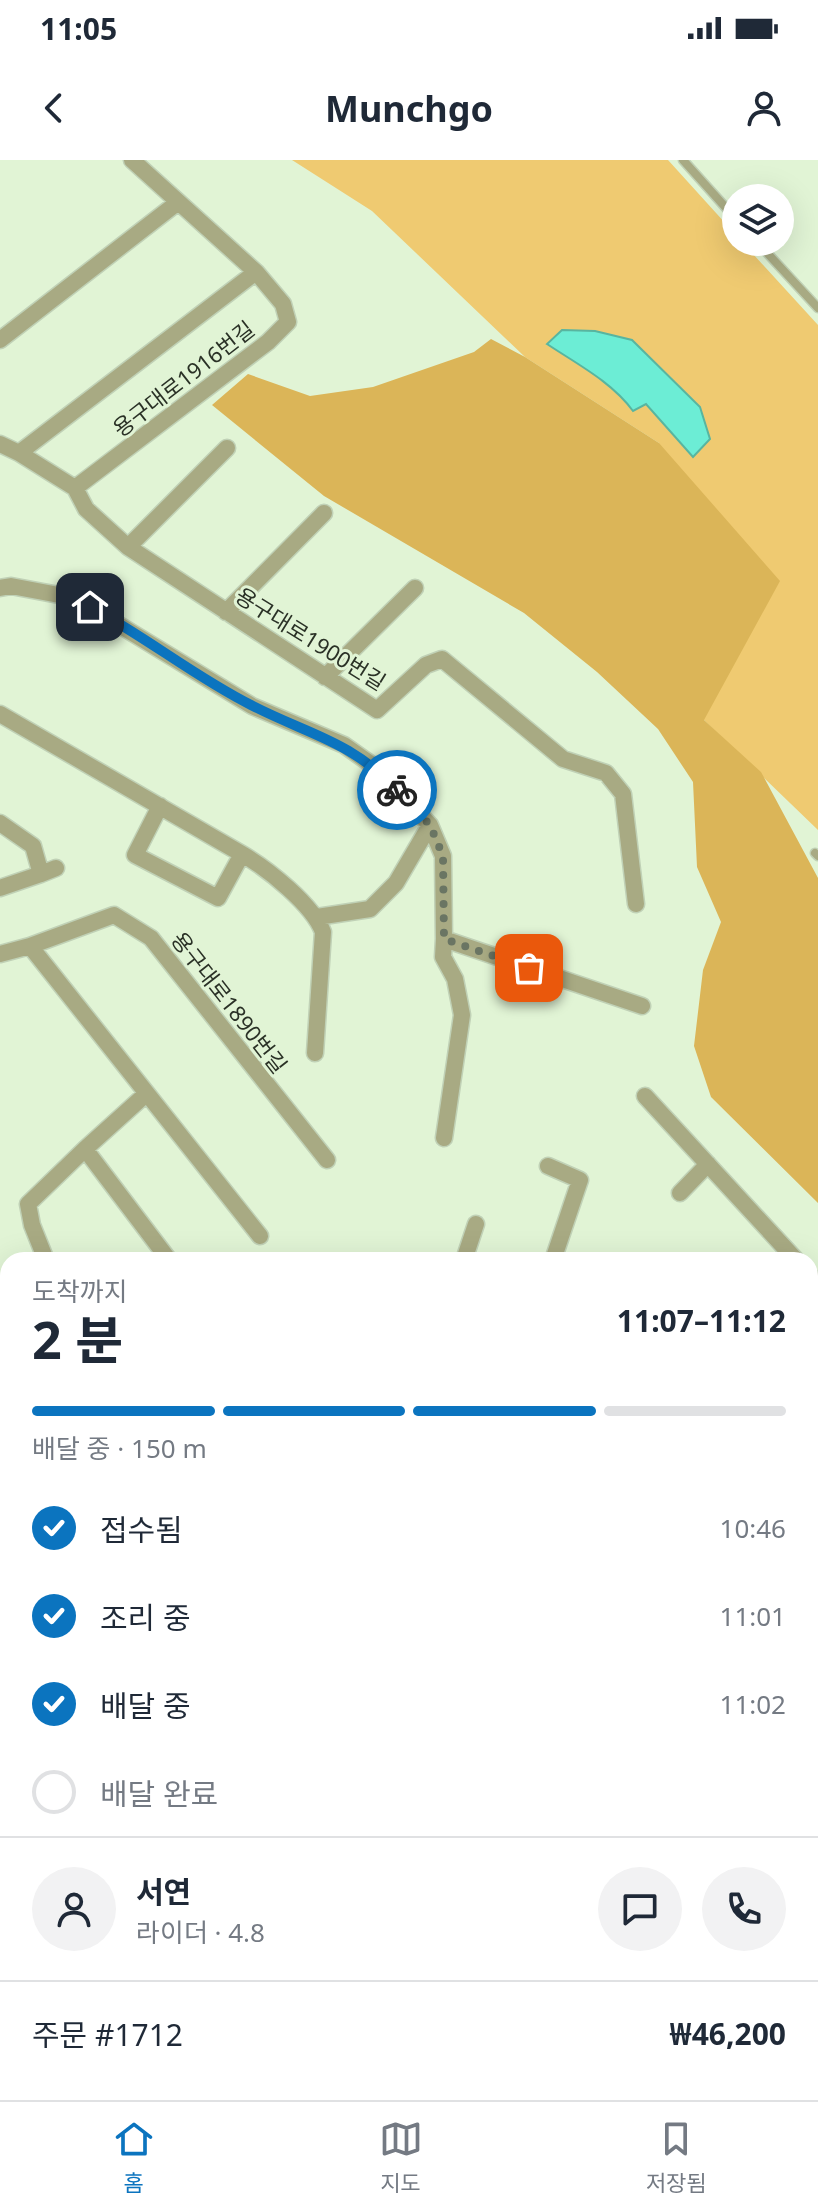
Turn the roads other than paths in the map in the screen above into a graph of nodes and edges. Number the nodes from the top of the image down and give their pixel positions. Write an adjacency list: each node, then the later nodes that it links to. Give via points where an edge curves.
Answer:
1 (132, 160): 3 (street, 용구대로1916번길)
2 (683, 160): 4 (lane)
3 (177, 203): 6 (street, 용구대로1916번길); 8 (street)
4 (722, 203)
5 (770, 256): 7 (lane)
6 (256, 272): 11 (street); 12 (street, 용구대로1916번길, via 283,304 288,322)
7 (818, 308)
8 (0, 340)
9 (0, 444): 11 (street, 용구대로1900번길)
10 (227, 448): 14 (street)
11 (19, 453): 12 (street, 용구대로1900번길)
12 (75, 488): 14 (street, 용구대로1900번길, via 86,509)
13 (324, 513): 17 (street)
14 (128, 547): 17 (street, 용구대로1900번길)
15 (0, 588): 22 (street, via 75,598 252,706 344,745 375,767)
16 (415, 588): 18 (street)
17 (226, 612): 18 (street, 용구대로1900번길)
18 (325, 677): 25 (street, 용구대로1900번길, via 377,710 426,665 442,659 563,759 606,773 623,794)
19 (0, 714): 20 (street)
20 (160, 806): 23 (street); 23 (street, via 135,855 218,898)
21 (0, 823): 24 (street, via 33,846 48,871)
22 (430, 825): 26 (street, via 396,883 370,909); 27 (street, via 443,856)
23 (242, 854): 26 (street)
24 (0, 888)
25 (636, 904)
26 (317, 917): 31 (street, 용구대로1890번길, via 323,932)
27 (444, 939): 30 (street); 34 (street, via 443,957 455,979 462,1015)
28 (30, 946): 29 (street, 용구대로1890번길); 32 (street); 36 (street, 용구대로1890번길, via 114,915 151,938)
29 (0, 954)
30 (642, 1006)
31 (315, 1053)
32 (146, 1094): 35 (street); 41 (street)
33 (645, 1096): 37 (street)
34 (444, 1138)
35 (85, 1149): 42 (street, via 28,1204); 43 (street)
36 (327, 1160)
37 (708, 1164): 39 (street); 46 (street)
38 (548, 1166): 45 (street, via 580,1180)
39 (680, 1193)
40 (476, 1224): 44 (street)
41 (260, 1236)
42 (43, 1252)
43 (163, 1252)
44 (467, 1252)
45 (556, 1252)
46 (782, 1252)

